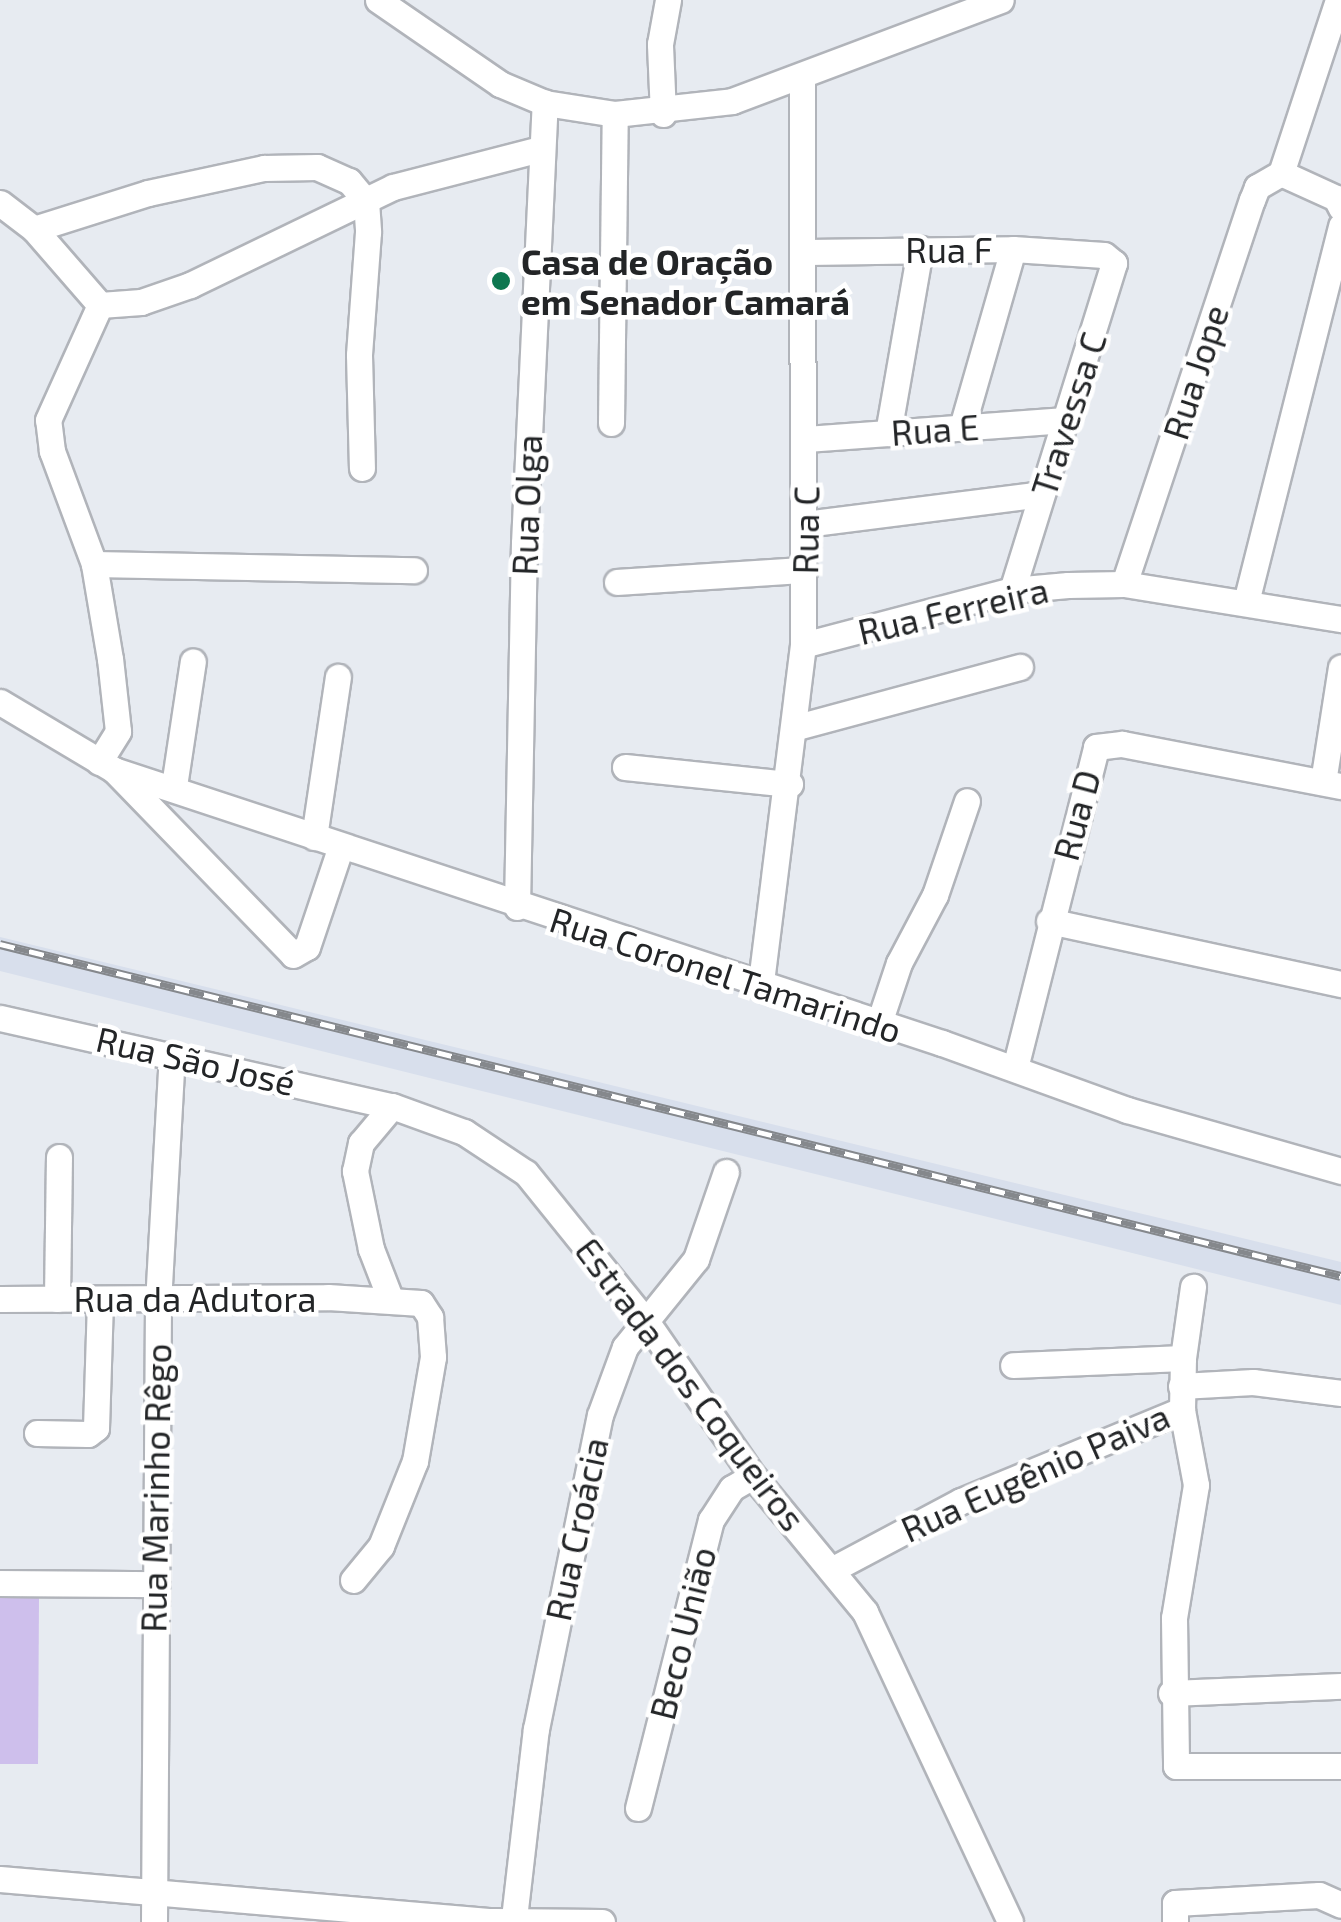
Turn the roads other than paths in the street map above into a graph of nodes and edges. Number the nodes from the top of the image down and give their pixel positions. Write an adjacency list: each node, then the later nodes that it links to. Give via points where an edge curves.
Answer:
1 (378, 0): 6 (street, via 468,65)
2 (668, 0): 8 (street, via 660,44)
3 (1001, 0): 5 (street)
4 (1338, 0): 10 (street)
5 (802, 76): 8 (street, via 732,101); 18 (street, Rua C)
6 (545, 103): 7 (street); 9 (street, Rua Olga)
7 (616, 114): 8 (street); 22 (street)
8 (663, 114)
9 (540, 149): 11 (street, via 393,187); 52 (street, Rua Olga)
10 (1281, 173): 13 (street, via 1336,198); 33 (street, Rua Jope, via 1257,187 1252,200)
11 (366, 201): 15 (street, via 335,172 295,165 165,189); 20 (street, via 190,285 140,302); 26 (street)
12 (0, 204): 15 (street)
13 (1341, 208)
14 (1341, 226): 35 (street)
15 (34, 230): 20 (street)
16 (920, 248): 17 (street, Rua F); 18 (street, Rua F); 24 (street)
17 (1014, 249): 19 (street, Rua F); 23 (street)
18 (807, 252): 25 (street, Rua C)
19 (1091, 254): 21 (street, Travessa C, via 1110,257 1115,268)
20 (100, 304): 29 (street, via 48,420 52,451)
21 (1064, 420): 23 (street, Rua E); 27 (street, Travessa C)
22 (611, 422)
23 (962, 427): 24 (street, Rua E)
24 (888, 433): 25 (street, Rua E)
25 (806, 439): 28 (street, Rua C)
26 (362, 468)
27 (1041, 494): 28 (street); 34 (street, Travessa C)
28 (805, 524): 31 (street, Rua C)
29 (94, 564): 30 (street); 44 (street, via 118,731)
30 (414, 570)
31 (804, 570): 32 (street); 37 (street, Rua C)
32 (618, 582)
33 (1124, 584): 34 (street, Rua Ferreira); 35 (street, Rua Ferreira)
34 (1012, 590): 37 (street, Rua Ferreira)
35 (1246, 602): 36 (street, Rua Ferreira)
36 (1341, 618)
37 (803, 645): 43 (street, Rua C)
38 (193, 662): 48 (street)
39 (1020, 666): 43 (street)
40 (1341, 667): 47 (street)
41 (338, 677): 50 (street)
42 (0, 702): 44 (street)
43 (797, 727): 46 (street, Rua C)
44 (106, 766): 48 (street, Rua Coronel Tamarindo); 51 (street, via 286,950 300,956)
45 (625, 768): 46 (street)
46 (790, 784): 54 (street, Rua C)
47 (1332, 784): 53 (street, Rua D, via 1122,744 1096,747)
48 (174, 786): 50 (street, Rua Coronel Tamarindo, via 246,818)
49 (967, 801): 57 (street)
50 (314, 837): 51 (street, Rua Coronel Tamarindo)
51 (341, 846): 52 (street, Rua Coronel Tamarindo)
52 (517, 908): 54 (street, Rua Coronel Tamarindo)
53 (1049, 921): 55 (street); 59 (street, Rua D)
54 (761, 982): 57 (street, Rua Coronel Tamarindo)
55 (1341, 984)
56 (0, 1018): 58 (street, Rua São José)
57 (878, 1023): 59 (street, Rua Coronel Tamarindo)
58 (172, 1054): 60 (street, Rua São José); 69 (street, Rua Marinho Rêgo)
59 (1015, 1068): 62 (street, Rua Coronel Tamarindo, via 1127,1110)
60 (392, 1106): 65 (street, via 361,1142 355,1171 370,1250); 70 (street, Estrada dos Coqueiros, via 464,1132 526,1173)
61 (59, 1157): 66 (street)
62 (1341, 1171)
63 (726, 1172): 70 (street, Rua Croácia, via 696,1260)
64 (1193, 1287): 71 (street)
65 (390, 1298): 69 (street, Rua da Adutora); 78 (street, via 421,1302 430,1317 430,1386 415,1461 393,1520)
66 (57, 1299): 67 (street, Rua da Adutora); 68 (street, Rua da Adutora)
67 (0, 1300)
68 (100, 1300): 69 (street, Rua da Adutora); 75 (street, via 96,1428 88,1434)
69 (158, 1303): 80 (street, Rua Marinho Rêgo)
70 (648, 1324): 76 (street, Estrada dos Coqueiros); 91 (street, Rua Croácia, via 625,1347 600,1415)
71 (1183, 1358): 72 (street); 74 (street)
72 (1013, 1365)
73 (1341, 1393): 74 (street, Rua Eugênio Paiva, via 1253,1382)
74 (1181, 1398): 77 (street, Rua Eugênio Paiva); 82 (street, via 1196,1503 1176,1596)
75 (36, 1433)
76 (754, 1476): 77 (street, Estrada dos Coqueiros); 84 (street, Beco União, via 732,1488 711,1520)
77 (835, 1568): 95 (street, Estrada dos Coqueiros, via 886,1644)
78 (354, 1580)
79 (0, 1583): 80 (street)
80 (152, 1584): 86 (street, Rua Marinho Rêgo)
81 (1341, 1686): 82 (street)
82 (1171, 1693): 83 (street, via 1176,1766)
83 (1341, 1766)
84 (638, 1808)
85 (0, 1880): 86 (street)
86 (155, 1889): 90 (street); 92 (street, Rua Marinho Rêgo)
87 (1341, 1905): 88 (street, via 1319,1895)
88 (1258, 1910): 89 (street)
89 (1175, 1912)
90 (323, 1914): 91 (street)
91 (498, 1920): 93 (street)
92 (154, 1922)
93 (602, 1922)
94 (997, 1922): 95 (street)
95 (1010, 1922)

